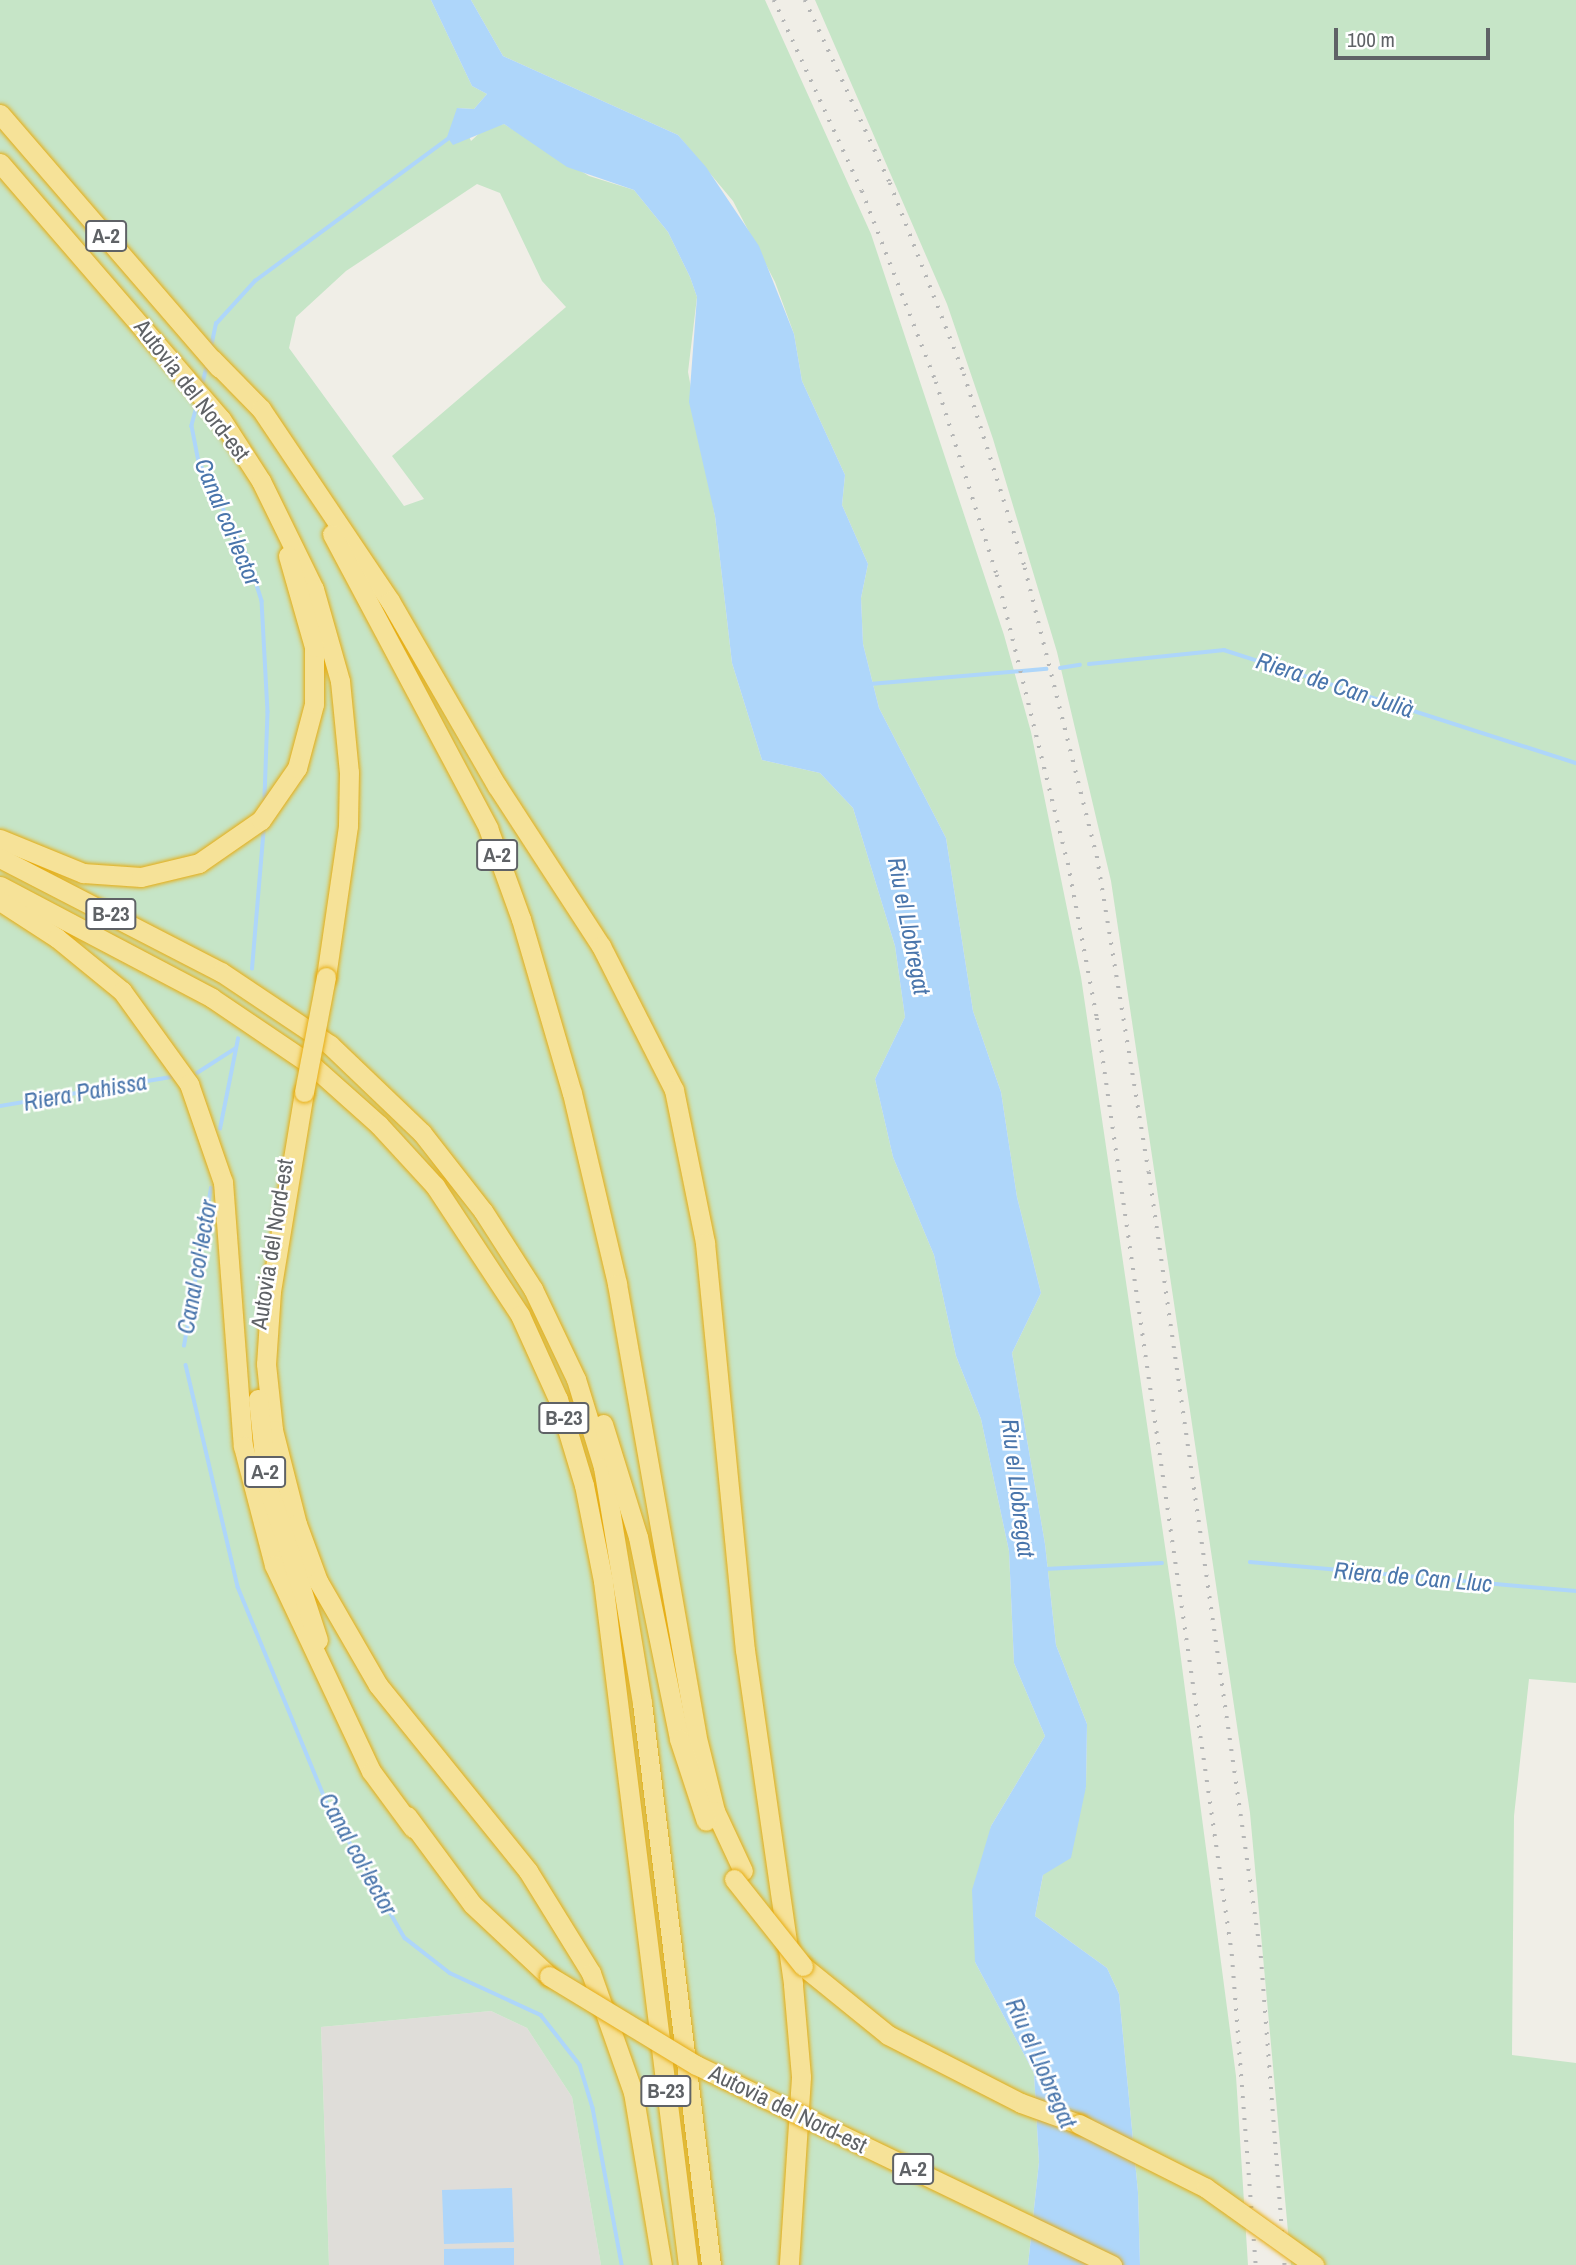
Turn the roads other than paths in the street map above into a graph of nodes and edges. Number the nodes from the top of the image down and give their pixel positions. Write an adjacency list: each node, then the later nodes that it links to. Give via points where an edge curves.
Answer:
1 (0, 114): 3 (highway, Autovia del Nord-est / A-2)
2 (0, 163): 4 (highway, Autovia del Nord-est / A-2, via 176,365 220,419)
3 (255, 410): 12 (highway, Autovia del Nord-est / A-2, via 381,618 488,828 522,919 572,1093 617,1283 696,1734 715,1811); 16 (highway, via 382,589 496,786 601,946 664,1063 682,1117 705,1243 745,1650 794,1998 801,2077)
4 (261, 481): 5 (highway, via 306,611 316,667 307,741 285,790 245,834 187,868 127,878 83,873); 9 (highway, Autovia del Nord-est / A-2, bridge, via 314,589 346,716 348,826)
5 (0, 839)
6 (0, 858): 10 (highway, B-23, via 221,972 267,1001 330,1045)
7 (0, 886): 14 (highway, B-23, via 212,998 335,1084 435,1186 520,1315 558,1399 584,1485 603,1581)
8 (0, 901): 11 (highway, via 103,974 139,1008 189,1084 223,1182 243,1447 255,1504 291,1610 322,1674 371,1771)
9 (304, 1091): 11 (highway, Autovia del Nord-est / A-2, via 291,1129 259,1298 260,1440 283,1542 315,1632); 13 (highway, A-2, via 271,1291 266,1364 273,1430 307,1552 346,1635 378,1685 528,1871 591,1973 633,2092)
10 (422, 1132): 12 (highway, via 474,1181 562,1319 638,1537 679,1739 705,1818); 15 (highway, B-23, via 483,1211 533,1289 576,1379 603,1467 642,1703)
11 (413, 1828): 17 (highway, Autovia del Nord-est / A-2, bridge, via 472,1904 549,1976 696,2065)
12 (739, 1875): 18 (highway, Autovia del Nord-est / A-2, bridge, via 807,1961 851,2002 1230,2202)
13 (663, 2265)
14 (688, 2265)
15 (711, 2265)
16 (789, 2265)
17 (1112, 2265)
18 (1314, 2265)

